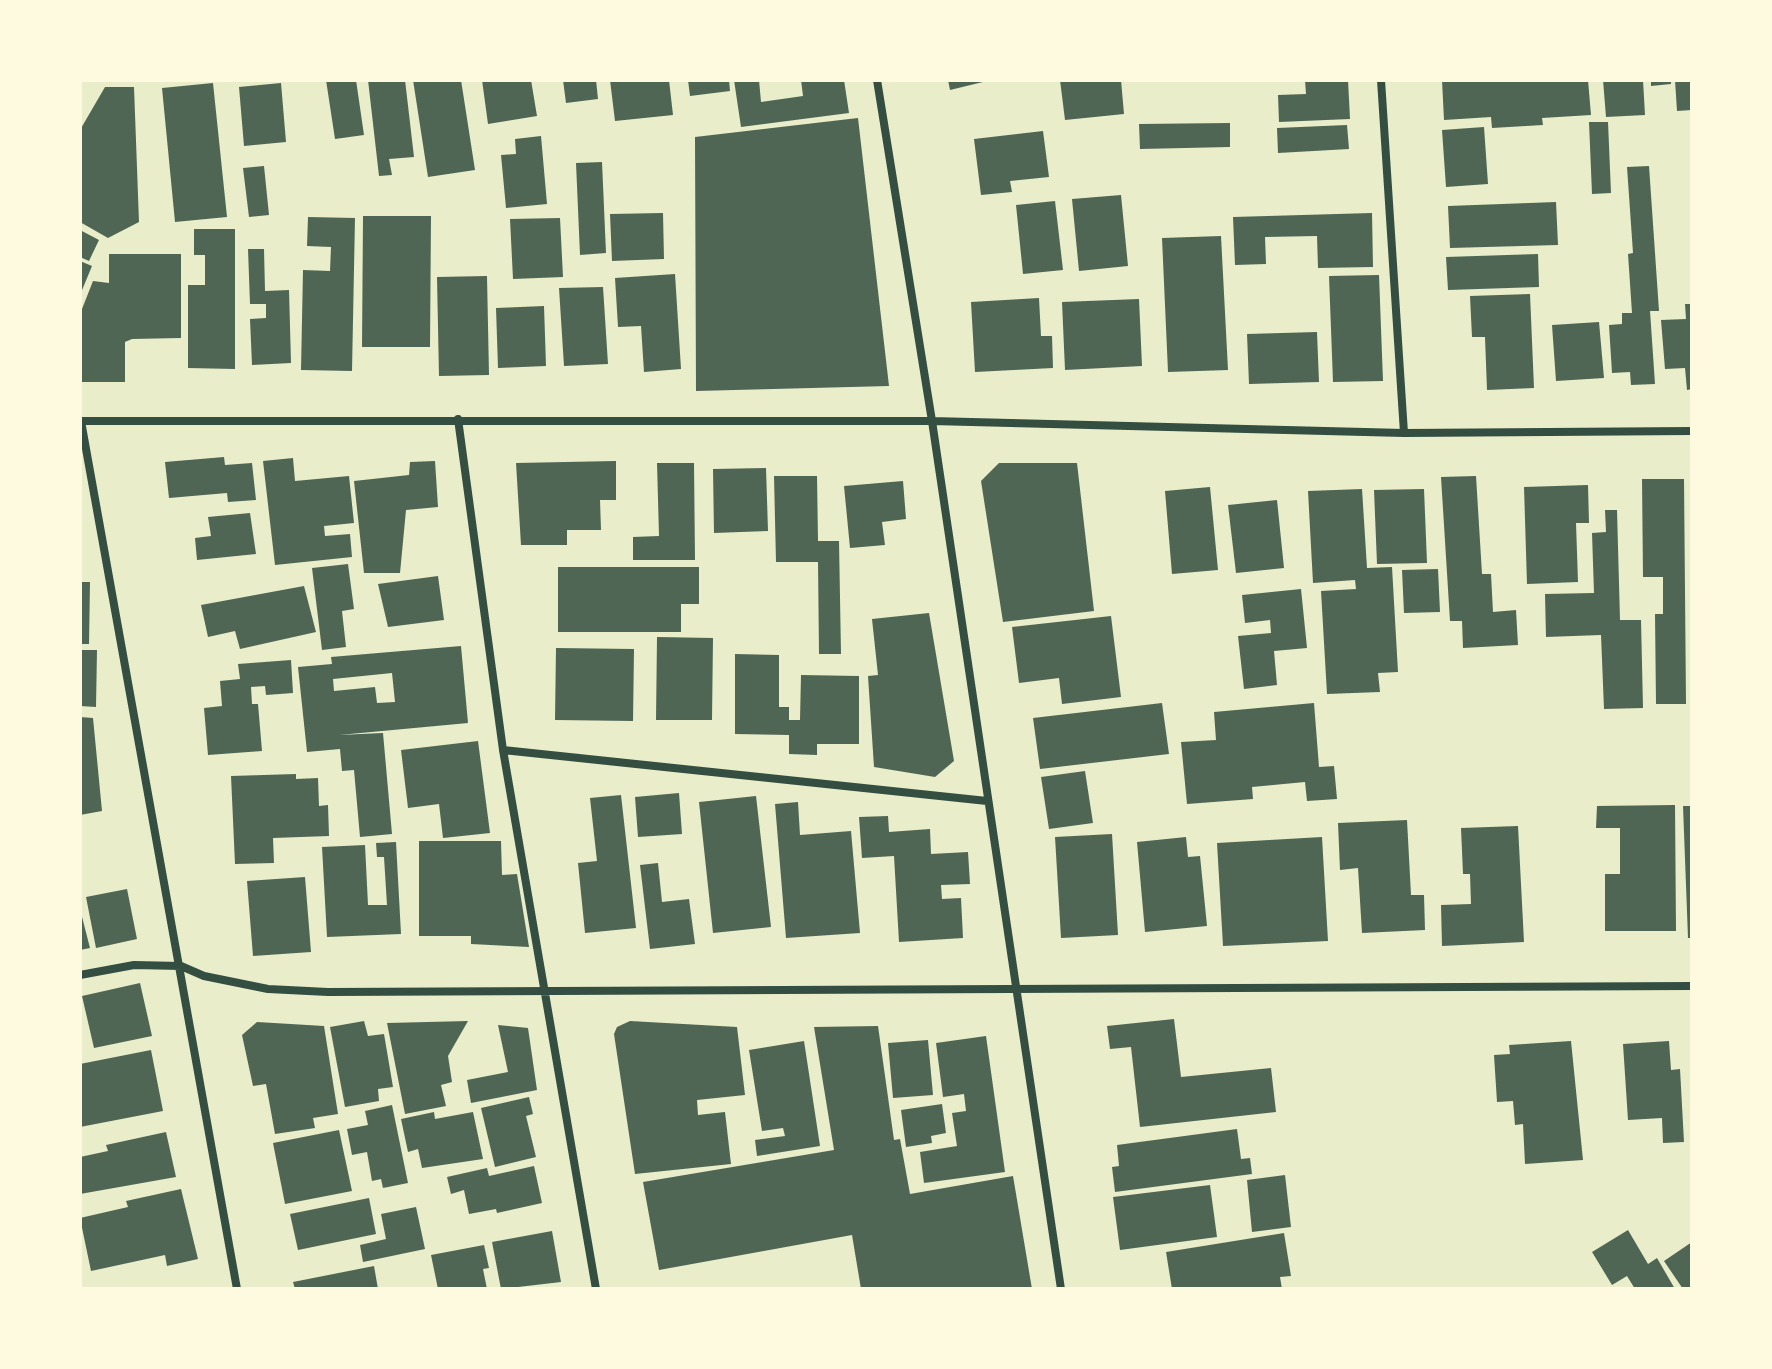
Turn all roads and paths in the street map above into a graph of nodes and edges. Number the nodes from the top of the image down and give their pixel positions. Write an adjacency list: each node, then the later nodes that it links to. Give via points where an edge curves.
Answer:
1 (877, 80): 5 (street)
2 (1381, 80): 7 (street)
3 (458, 419): 4 (street); 5 (street); 8 (street)
4 (81, 421): 10 (street)
5 (932, 421): 7 (street); 9 (street)
6 (1692, 431): 7 (street)
7 (1404, 433)
8 (503, 750): 9 (street); 14 (street)
9 (987, 801): 13 (street)
10 (181, 966): 11 (street, via 134,965); 14 (street, via 268,989); 15 (street)
11 (80, 975)
12 (1692, 986): 13 (street)
13 (1015, 990): 14 (street); 17 (street)
14 (545, 993): 16 (street)
15 (237, 1289)
16 (596, 1289)
17 (1061, 1289)

